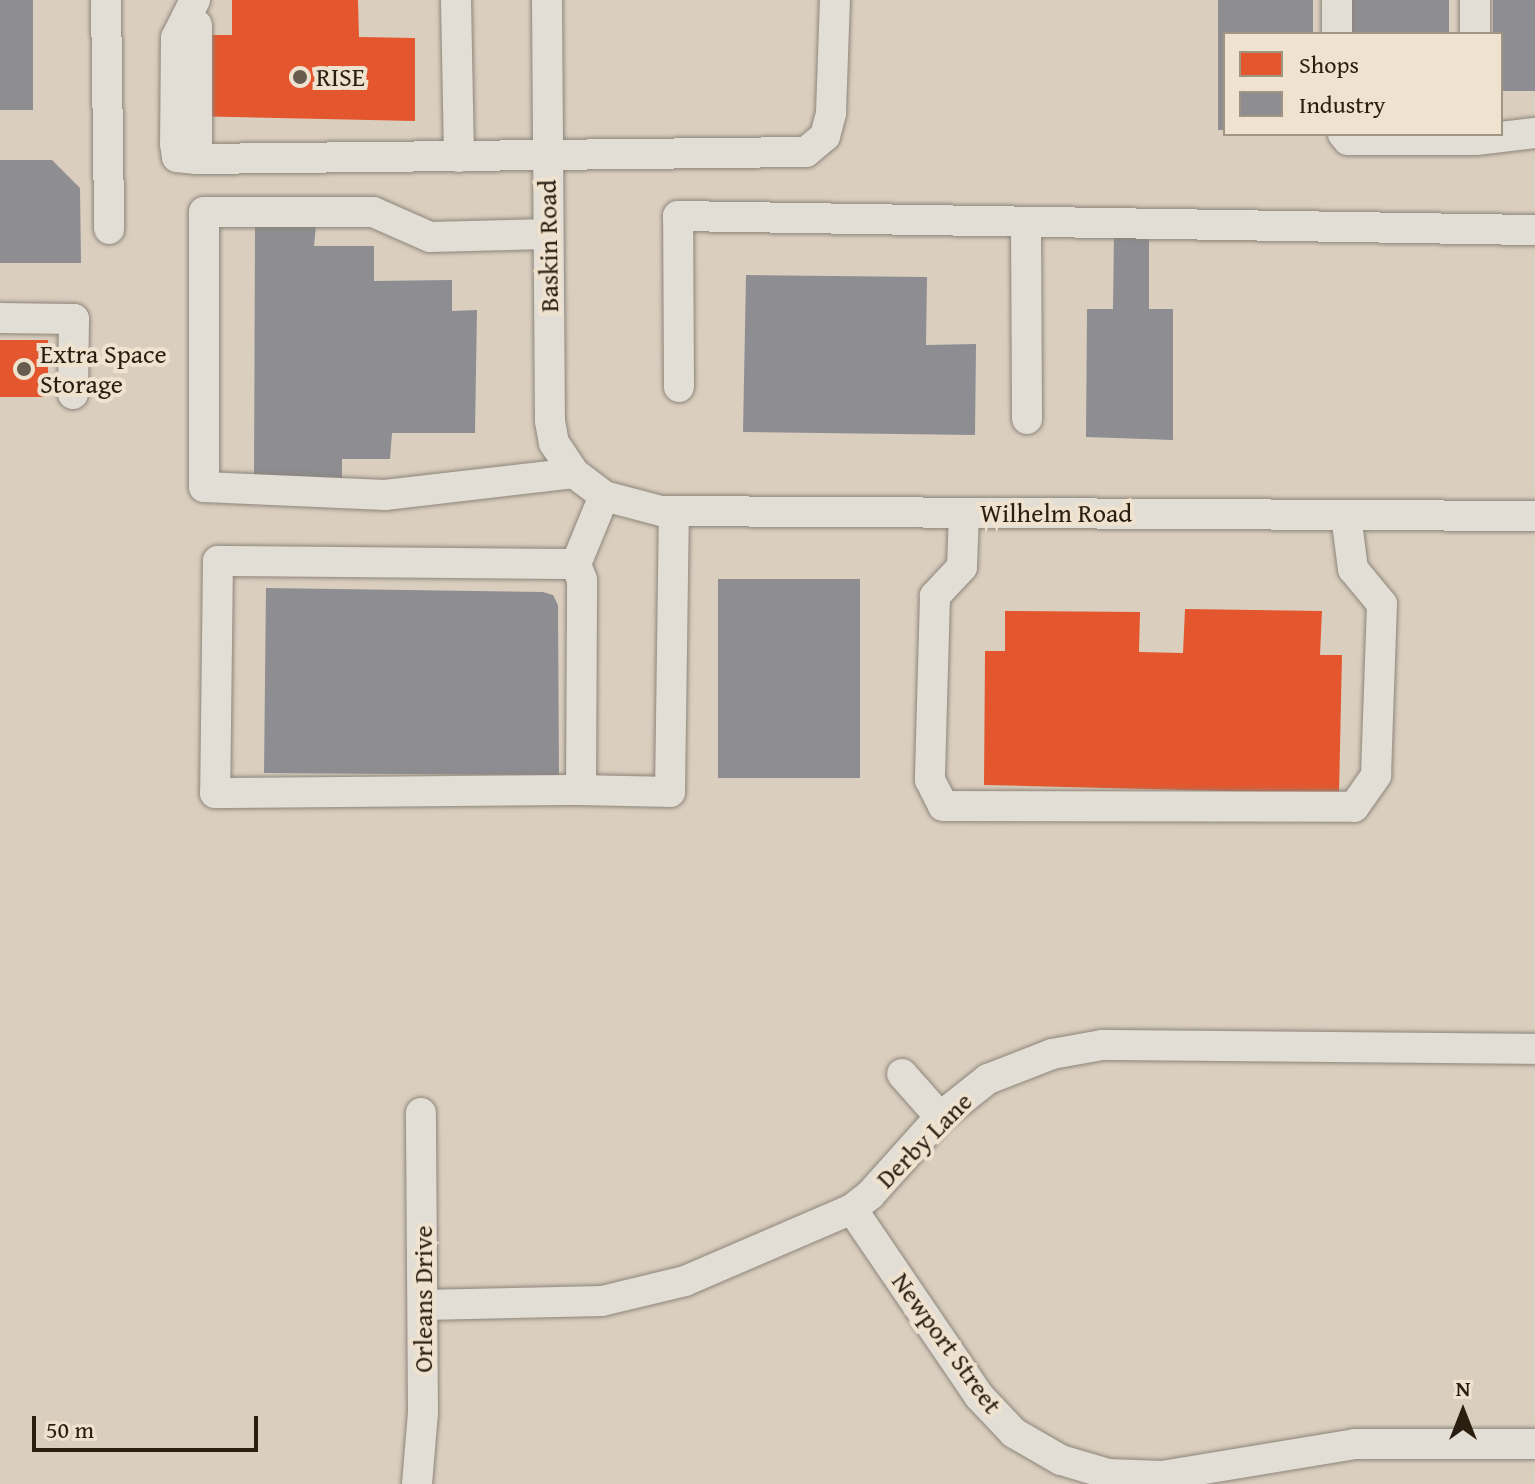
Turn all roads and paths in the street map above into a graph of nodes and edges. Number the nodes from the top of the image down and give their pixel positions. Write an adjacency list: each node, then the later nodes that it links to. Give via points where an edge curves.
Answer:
1 (106, 0): 19 (street)
2 (196, 0): 16 (street, via 176,38 175,144 177,157)
3 (456, 0): 15 (street)
4 (547, 0): 14 (street, Baskin Road)
5 (835, 0): 14 (street, via 831,113 825,136 806,152)
6 (1337, 0): 8 (street)
7 (1475, 0): 9 (street)
8 (1337, 32)
9 (1475, 32)
10 (1535, 133): 11 (street)
11 (1503, 135)
12 (1345, 136): 13 (street)
13 (1476, 137)
14 (547, 156): 15 (street); 21 (street, Baskin Road)
15 (459, 157): 16 (street)
16 (200, 159): 17 (street)
17 (204, 212): 21 (street, via 373,212 430,237); 26 (street, Wilhelm Road, via 204,487 385,495)
18 (1026, 222): 20 (street); 23 (street, via 678,216); 25 (street)
19 (109, 229)
20 (1535, 230)
21 (548, 234): 26 (street, Baskin Road, via 550,421 554,443)
22 (0, 318): 24 (street, via 74,319)
23 (679, 387)
24 (73, 394)
25 (1027, 419)
26 (588, 483): 27 (street, Wilhelm Road); 31 (street)
27 (674, 511): 28 (street, Wilhelm Road); 32 (street, via 670,792)
28 (964, 513): 29 (street, Wilhelm Road); 29 (street, via 962,567 935,596 930,780 943,806 1354,807 1376,775 1382,604 1353,569)
29 (1346, 515): 30 (street, Wilhelm Road)
30 (1535, 516)
31 (576, 564): 32 (street, via 582,580); 32 (street, via 218,561 215,793)
32 (581, 790)
33 (1535, 1049): 36 (street, Derby Lane, via 1102,1045 1052,1054 988,1079)
34 (902, 1074): 36 (street)
35 (421, 1113): 38 (street, Orleans Drive)
36 (940, 1117): 37 (street, Derby Lane)
37 (852, 1209): 38 (street, Derby Lane, via 685,1281 641,1294 547,1305); 39 (street, Newport Street, via 979,1396 1014,1433 1061,1460 1108,1474 1162,1476 1355,1444)
38 (424, 1305): 40 (street, Orleans Drive)
39 (1535, 1444)
40 (417, 1484)

